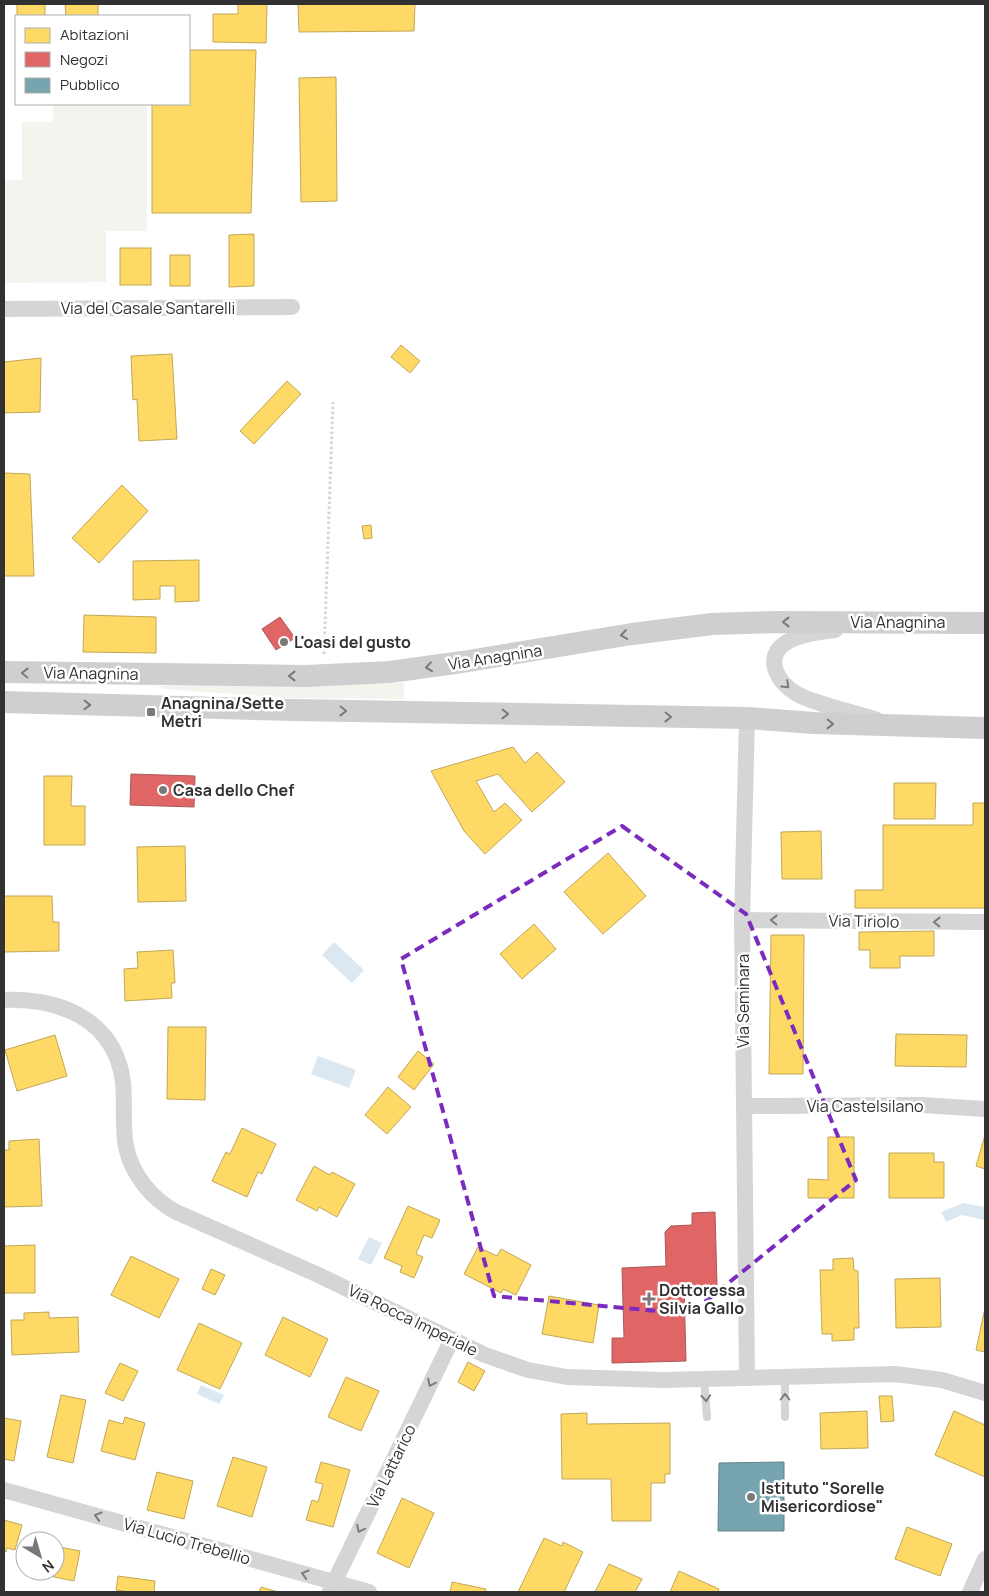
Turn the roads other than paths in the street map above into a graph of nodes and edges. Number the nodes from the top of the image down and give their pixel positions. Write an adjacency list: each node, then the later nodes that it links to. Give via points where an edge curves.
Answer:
1 (292, 307): 2 (street, Via del Casale Santarelli)
2 (4, 309)
3 (939, 622): 4 (main road, Via Anagnina); 5 (main road, Via Anagnina, one-way to 5, via 712,624 390,672 250,676); 8 (street, one-way to 8, via 814,633 785,643 777,653 774,662 776,672 795,693)
4 (985, 623)
5 (4, 672)
6 (4, 702): 7 (main road, Via Anagnina, one-way to 7)
7 (747, 718): 8 (main road, Via Anagnina, one-way to 8); 10 (street, Via Seminara)
8 (895, 726): 9 (main road, Via Anagnina)
9 (985, 728)
10 (742, 920): 11 (street, Via Tiriolo, one-way to 10); 13 (street, Via Seminara)
11 (985, 922)
12 (4, 1000): 15 (street, Via Rocca Imperiale, via 58,1006 84,1018 104,1034 120,1065 125,1141 129,1156 143,1183 162,1204)
13 (744, 1106): 14 (street, Via Castelsilano, via 921,1105); 17 (street, Via Seminara)
14 (985, 1109)
15 (452, 1339): 18 (street, Via Rocca Imperiale, via 496,1360 567,1377); 24 (street, Via Lattarico, one-way to 24)
16 (785, 1377): 17 (street, Via Rocca Imperiale); 19 (street, Via Rocca Imperiale, via 895,1374 942,1380); 21 (lane, one-way to 16)
17 (747, 1378): 18 (street, Via Rocca Imperiale)
18 (704, 1379): 20 (lane, one-way to 20)
19 (985, 1393)
20 (707, 1417)
21 (786, 1417)
22 (4, 1490): 24 (street, Via Lucio Trebellio, one-way to 22)
23 (985, 1559): 26 (street)
24 (332, 1587): 25 (street, Via Lucio Trebellio)
25 (369, 1592)
26 (970, 1592)

